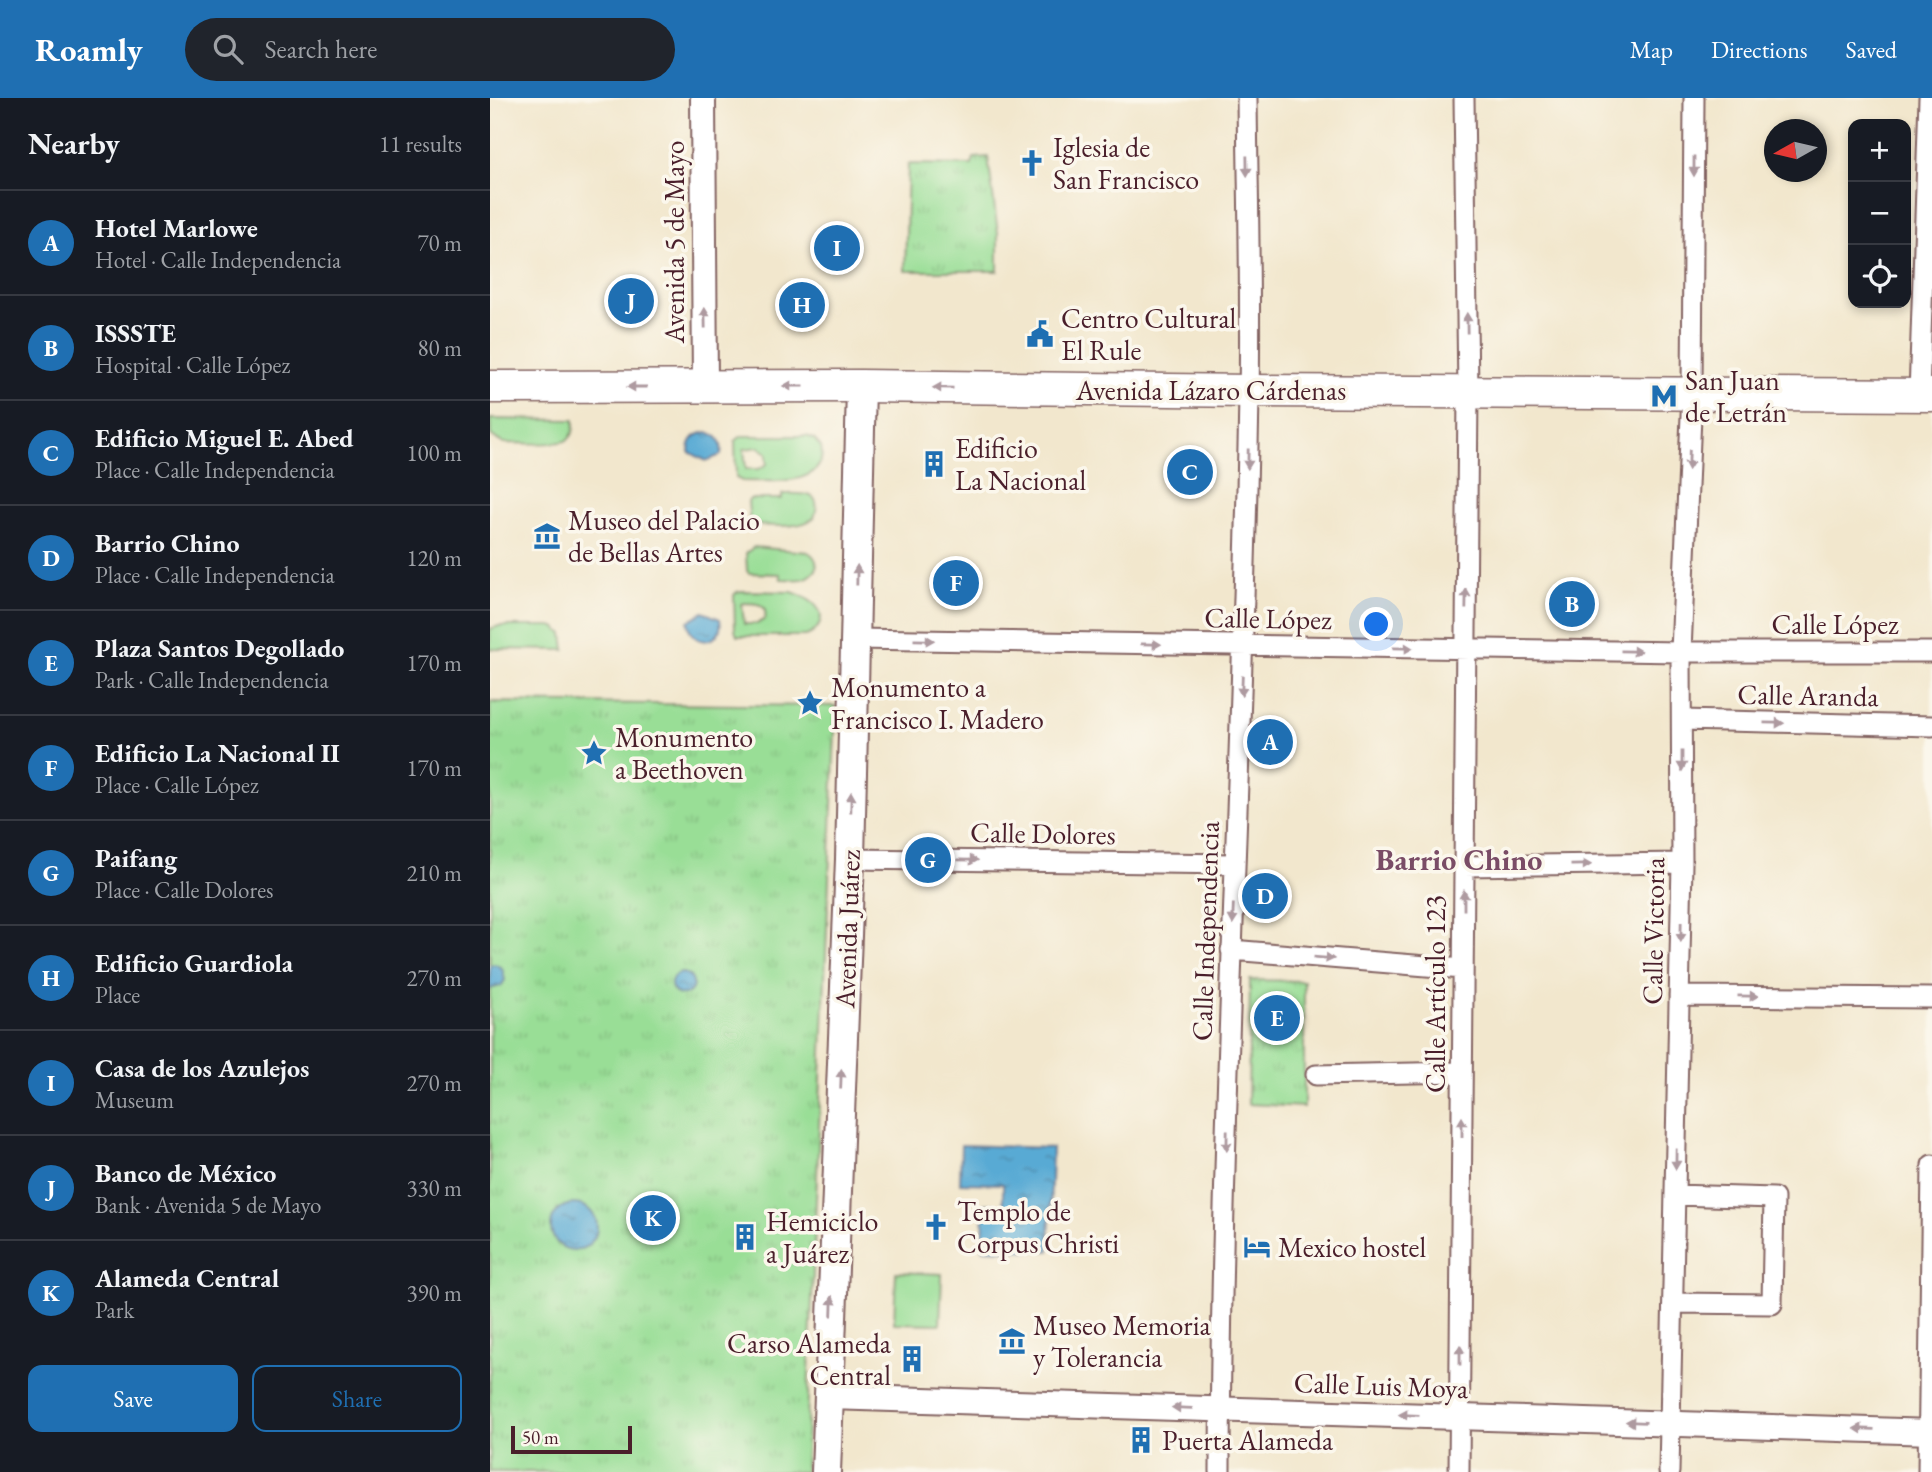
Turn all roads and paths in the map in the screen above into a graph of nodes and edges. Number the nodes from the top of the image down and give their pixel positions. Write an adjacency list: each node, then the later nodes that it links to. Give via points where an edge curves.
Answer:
1 (703, 98): 6 (street, Avenida 5 de Mayo, one-way to 1)
2 (1247, 98): 9 (street, Calle Independencia, one-way to 9)
3 (1464, 98): 10 (street, Calle Artículo 123, one-way to 3)
4 (1694, 98): 11 (street, Calle Victoria, one-way to 11)
5 (1929, 98): 12 (street)
6 (705, 386): 7 (main road, Avenida Lázaro Cárdenas, one-way to 6); 8 (main road, Avenida Lázaro Cárdenas, one-way to 8)
7 (861, 386): 9 (main road, Avenida Lázaro Cárdenas, one-way to 7); 13 (main road, Avenida Juárez, one-way to 7)
8 (490, 387)
9 (1250, 391): 10 (main road, Avenida Lázaro Cárdenas); 14 (street, Calle Independencia, one-way to 14)
10 (1468, 391): 11 (main road, Avenida Lázaro Cárdenas); 15 (street, Calle Artículo 123, one-way to 10)
11 (1692, 392): 12 (main road, Avenida Lázaro Cárdenas); 16 (street, Calle Victoria, one-way to 16)
12 (1926, 395)
13 (856, 639): 14 (street, Calle López, one-way to 14); 20 (main road, Avenida Juárez, one-way to 13)
14 (1244, 646): 15 (street, Calle López, one-way to 15); 22 (street, Calle Independencia, one-way to 22)
15 (1465, 649): 16 (street, Calle López, one-way to 16); 23 (street, Calle Artículo 123)
16 (1681, 652): 17 (street, Calle López); 18 (street, Calle Victoria)
17 (1932, 652)
18 (1682, 720): 19 (street, Calle Aranda, one-way to 19); 21 (street, Calle Victoria, one-way to 21)
19 (1932, 726)
20 (850, 859): 22 (street, Calle Dolores, one-way to 22); 33 (main road, Avenida Juárez, one-way to 20)
21 (1682, 863): 23 (street, one-way to 21); 26 (street, Calle Victoria, one-way to 26)
22 (1234, 864): 24 (street, Calle Independencia, one-way to 24)
23 (1464, 866): 25 (street, Calle Artículo 123, one-way to 23)
24 (1231, 950): 25 (street, one-way to 25); 34 (street, Calle Independencia, one-way to 34)
25 (1463, 969): 28 (street, Calle Artículo 123)
26 (1679, 996): 27 (street, one-way to 27); 31 (street, Calle Victoria, one-way to 31)
27 (1932, 998)
28 (1462, 1072): 29 (street); 35 (street, Calle Artículo 123, one-way to 28)
29 (1315, 1075)
30 (1932, 1165): 37 (street)
31 (1675, 1195): 32 (street, Calle Victoria); 32 (street, via 1774,1198 1773,1304)
32 (1673, 1303): 36 (street, Calle Victoria)
33 (829, 1397): 34 (street, Calle Luis Moya, one-way to 33); 38 (main road, Avenida Juárez)
34 (1220, 1409): 35 (street, Calle Luis Moya, one-way to 34); 39 (street, Calle Independencia)
35 (1460, 1417): 36 (street, Calle Luis Moya, one-way to 35); 40 (street, Calle Artículo 123)
36 (1670, 1423): 37 (street, Calle Luis Moya, one-way to 36); 41 (street, Calle Victoria)
37 (1930, 1432): 42 (street)
38 (826, 1472)
39 (1220, 1472)
40 (1459, 1472)
41 (1669, 1472)
42 (1928, 1472)

